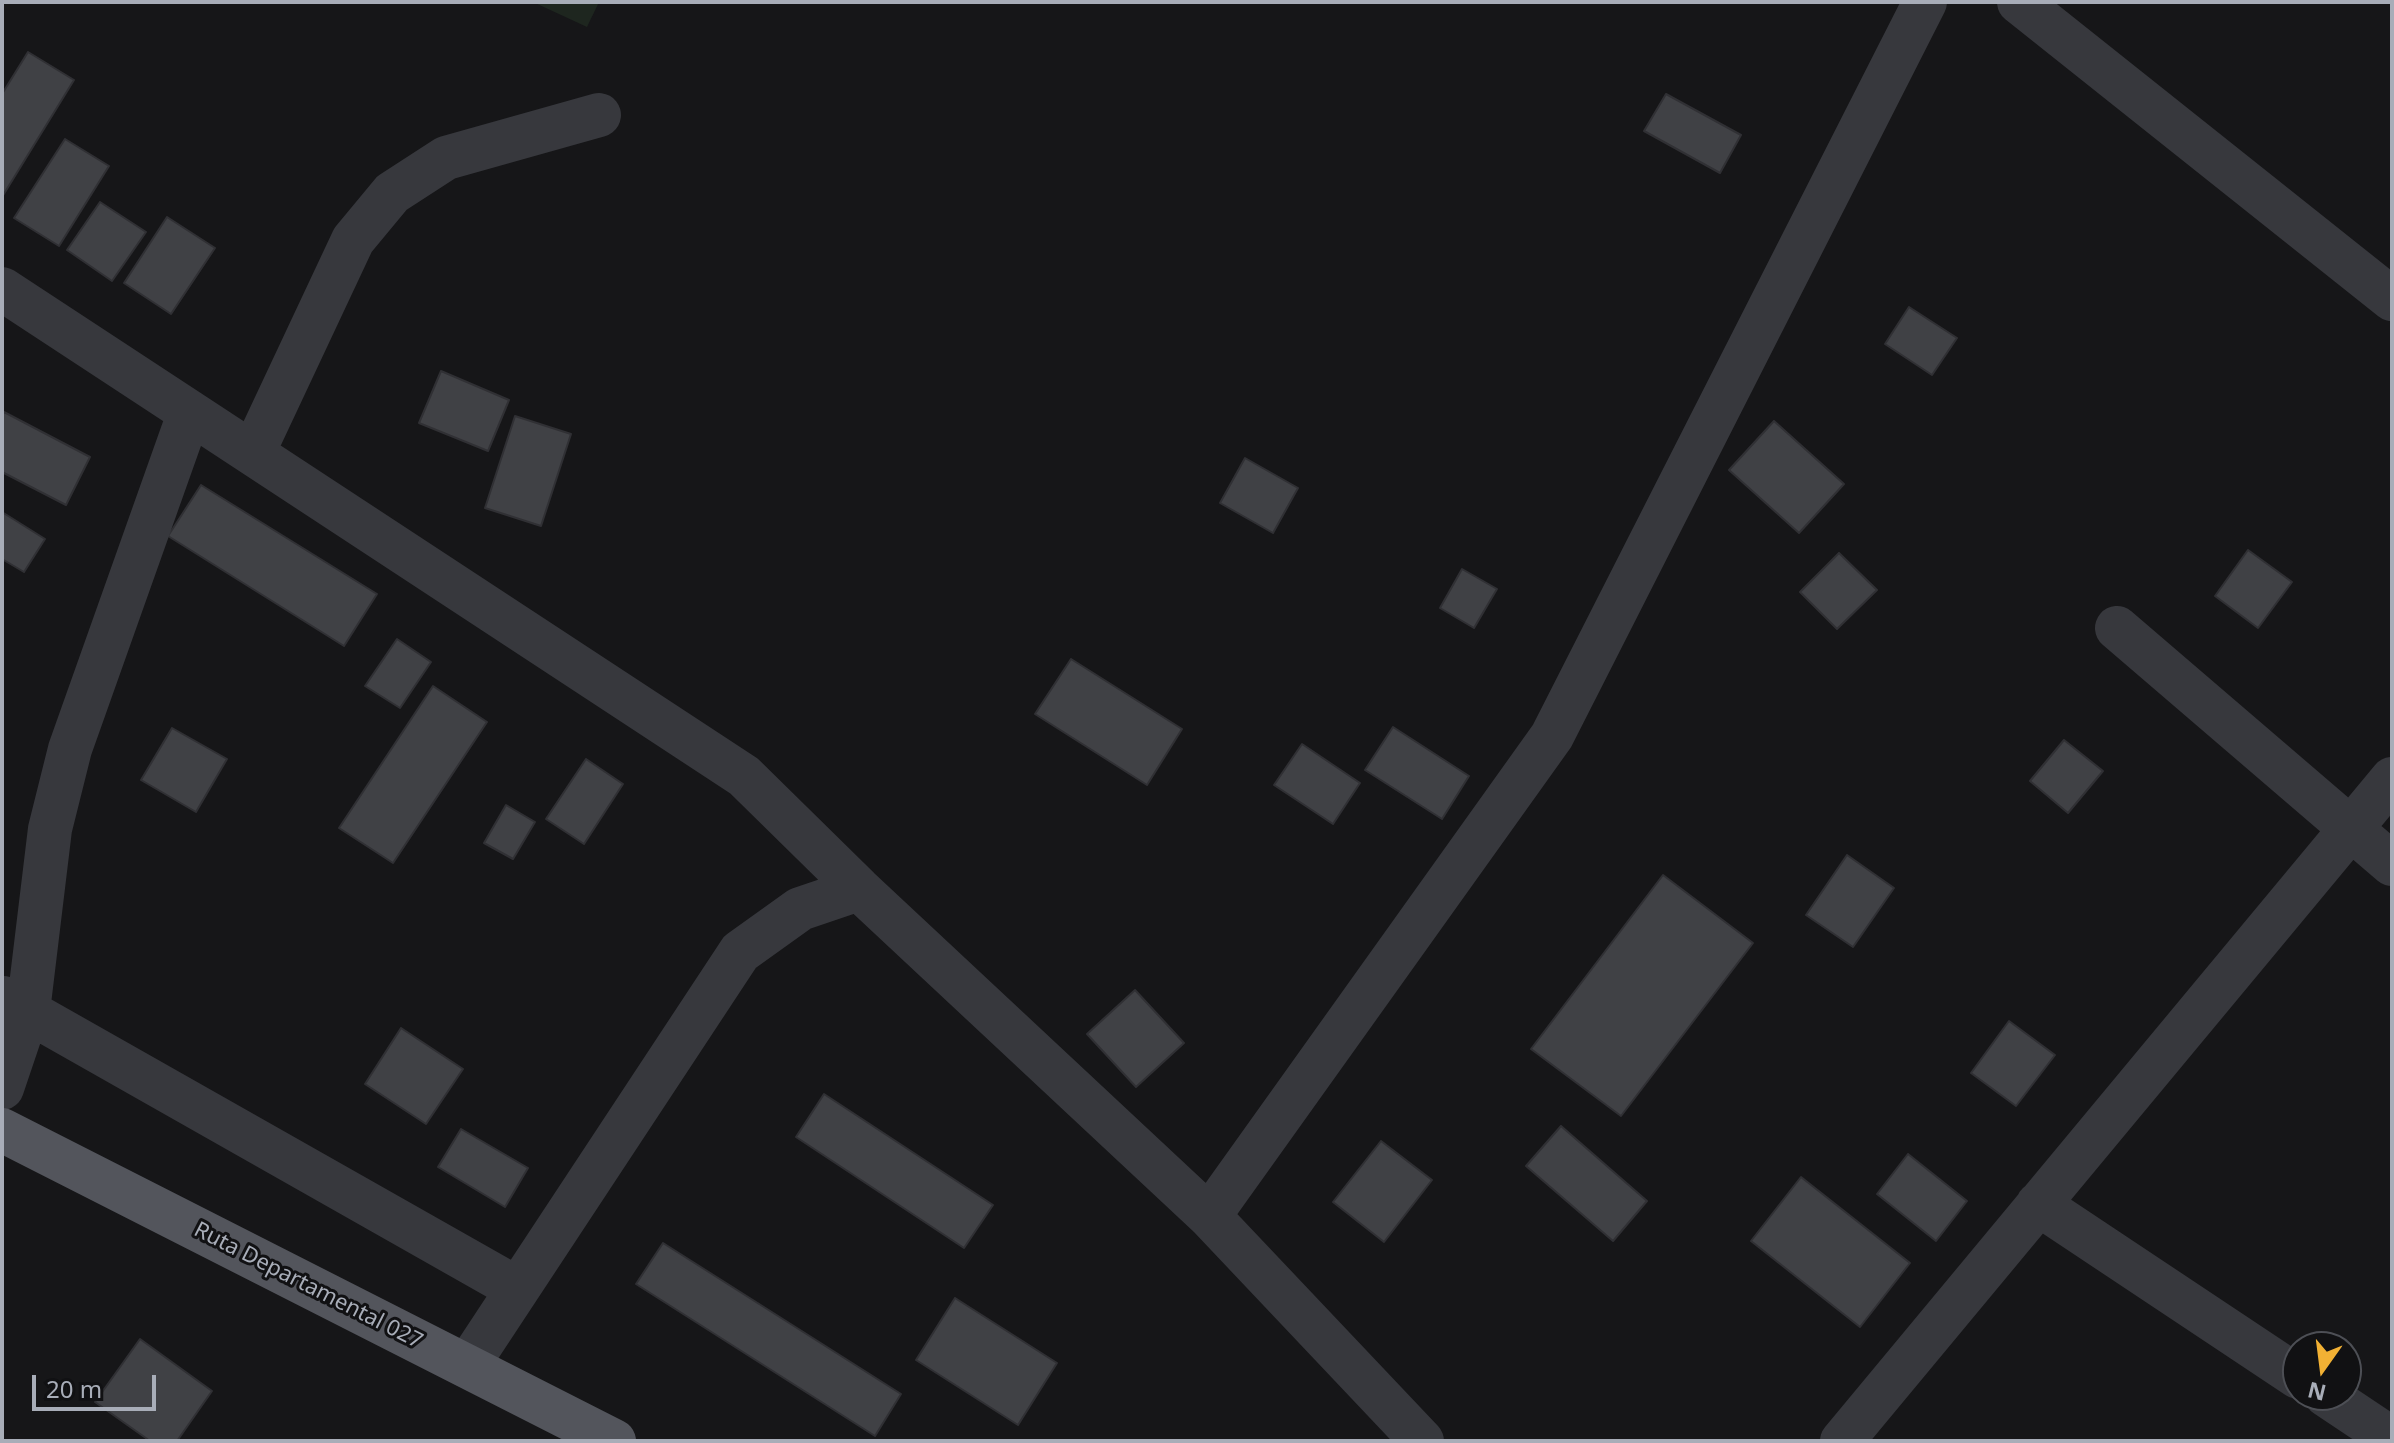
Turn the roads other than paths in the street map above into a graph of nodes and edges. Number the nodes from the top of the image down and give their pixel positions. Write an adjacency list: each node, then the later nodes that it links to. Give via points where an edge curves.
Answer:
1 (1925, 2): 17 (street, via 1552,736)
2 (2019, 2): 5 (street)
3 (599, 115): 7 (street, via 446,158 392,193 353,240)
4 (2, 289): 6 (street)
5 (2392, 299)
6 (189, 414): 7 (street); 13 (street, via 70,749)
7 (253, 453): 12 (street, via 744,776)
8 (2117, 628): 10 (street)
9 (2392, 779): 10 (street)
10 (2350, 828): 11 (street); 16 (street)
11 (2392, 864)
12 (859, 889): 17 (street); 18 (street, via 800,909 740,952)
13 (15, 1004): 14 (street); 18 (street)
14 (2, 1088)
15 (2, 1130): 19 (main road, Ruta Departamental 027)
16 (2038, 1204): 20 (street); 25 (street)
17 (1209, 1216): 24 (street)
18 (516, 1288): 19 (street)
19 (467, 1366): 23 (main road, Ruta Departamental 027)
20 (2282, 1366)
21 (2350, 1411): 22 (street)
22 (2392, 1439)
23 (614, 1441)
24 (1422, 1441)
25 (1842, 1441)

